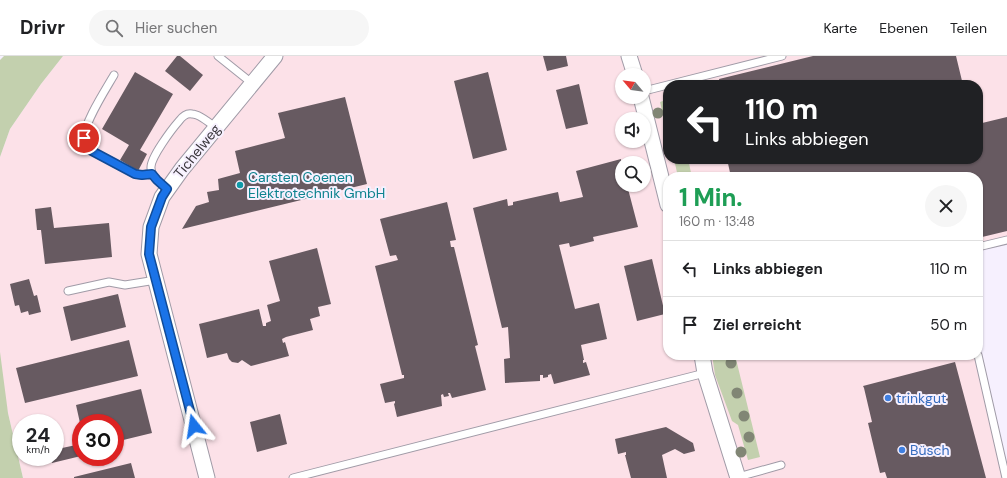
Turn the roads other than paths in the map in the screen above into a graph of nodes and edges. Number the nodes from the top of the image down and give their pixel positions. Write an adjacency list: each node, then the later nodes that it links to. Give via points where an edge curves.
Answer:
1 (218, 56): 8 (lane)
2 (275, 56): 8 (street, Tichelweg)
3 (631, 56): 5 (street)
4 (782, 56): 7 (lane)
5 (634, 68)
6 (114, 75): 13 (lane, via 85,129 85,144 90,150 135,174)
7 (687, 80)
8 (252, 84): 12 (street, Tichelweg)
9 (663, 86): 10 (lane)
10 (651, 89)
11 (643, 104): 14 (street)
12 (216, 128): 13 (lane, via 203,118 193,114 186,115 152,159); 15 (street, Tichelweg)
13 (152, 174): 15 (lane)
14 (663, 185)
15 (167, 189): 18 (street, Tichelweg, via 151,227 149,254)
16 (1007, 240): 17 (lane)
17 (983, 246)
18 (156, 280): 19 (lane, via 125,285 109,282); 24 (street, Tichelweg)
19 (68, 291)
20 (703, 360): 22 (street)
21 (979, 360): 27 (lane)
22 (705, 373): 25 (street); 26 (lane)
23 (782, 465): 25 (lane)
24 (206, 474)
25 (738, 477)
26 (293, 478)
27 (1006, 478)

